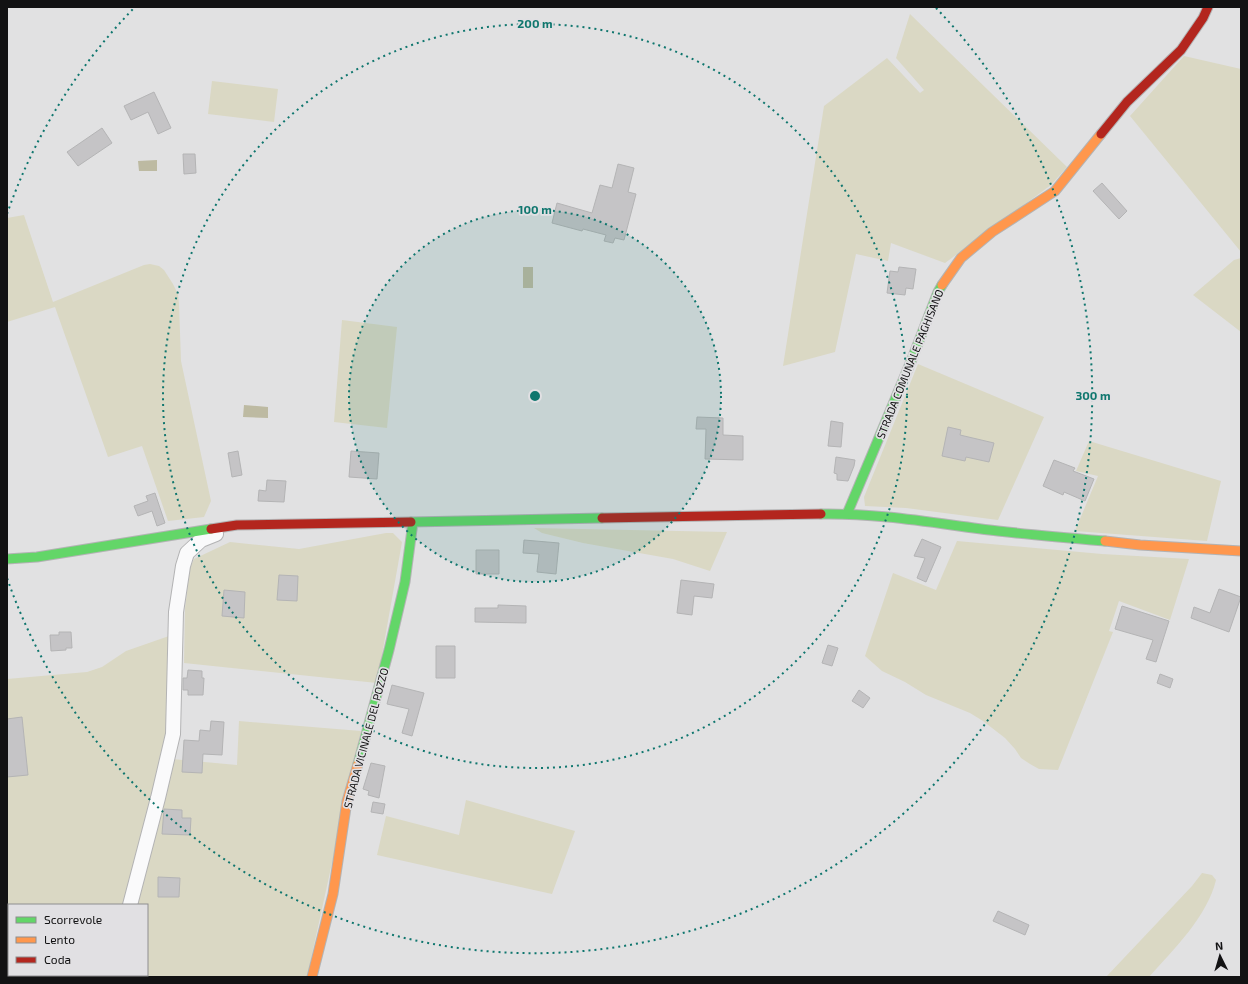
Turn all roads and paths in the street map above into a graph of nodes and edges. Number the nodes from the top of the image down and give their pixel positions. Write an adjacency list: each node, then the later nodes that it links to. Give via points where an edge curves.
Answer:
1 (1208, 7): 2 (street, STRADA COMUNALE PAGHISANO, via 1181,50 1127,102 1055,191 992,232 961,258 938,292)
2 (847, 514): 3 (street); 5 (street, via 1140,545)
3 (413, 522): 4 (street); 8 (street, STRADA VICINALE DEL POZZO, via 405,582 366,738 347,801 333,894)
4 (237, 525): 6 (street, via 38,557); 7 (street, via 201,540 187,553 182,566 176,612 173,734)
5 (1241, 551)
6 (7, 559)
7 (130, 904)
8 (312, 977)

